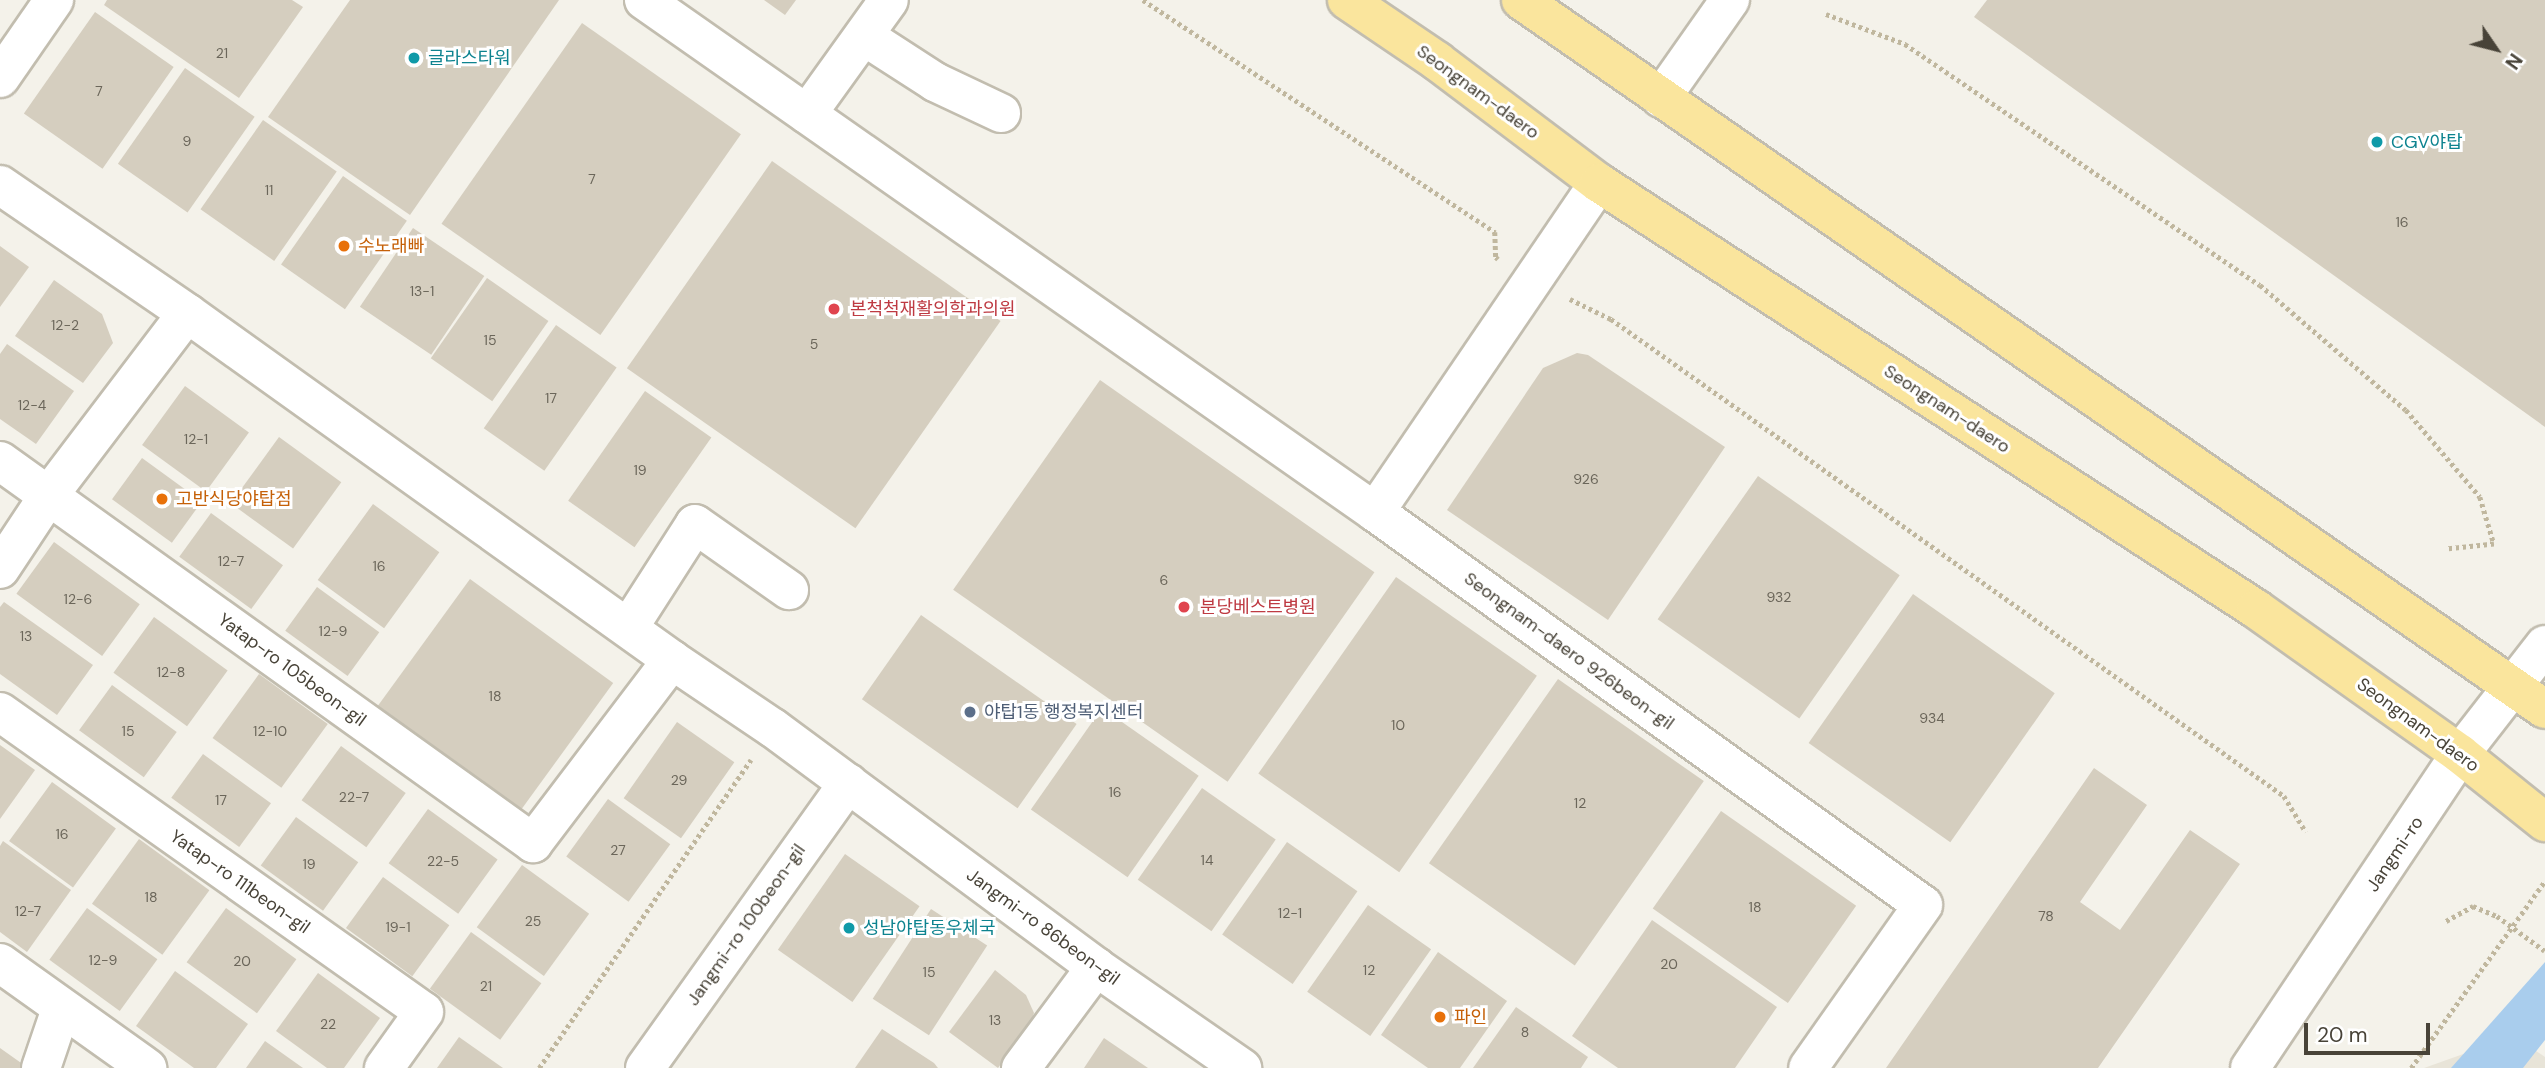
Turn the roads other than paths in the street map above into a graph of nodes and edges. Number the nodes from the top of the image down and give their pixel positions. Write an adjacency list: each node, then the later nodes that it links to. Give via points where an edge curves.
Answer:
1 (54, 0): 8 (street)
2 (644, 0): 11 (street)
3 (889, 0): 7 (street)
4 (1347, 0): 12 (main road, Seongnam-daero, via 1437,61)
5 (1521, 0): 9 (main road)
6 (1730, 0): 9 (street)
7 (864, 36): 10 (street, via 935,82); 11 (street)
8 (0, 78)
9 (1661, 98): 23 (main road)
10 (1001, 113)
11 (807, 114): 17 (street)
12 (1599, 183): 17 (street); 26 (main road, Seongnam-daero, via 2256,609)
13 (0, 185): 14 (street)
14 (187, 313): 16 (street); 20 (street)
15 (0, 461): 16 (street)
16 (49, 495): 18 (street); 22 (street, Yatap-ro 105beon-gil, via 533,843)
17 (1375, 512): 38 (street, Seongnam-daero 926beon-gil, via 1923,905)
18 (0, 569)
19 (789, 590): 20 (street, via 695,524)
20 (629, 627): 22 (street)
21 (2545, 645): 23 (street, Jangmi-ro)
22 (672, 660): 27 (street)
23 (2514, 687): 24 (main road); 26 (street, Jangmi-ro)
24 (2545, 709)
25 (0, 712): 34 (street, Yatap-ro 111beon-gil, via 424,1012)
26 (2460, 754): 28 (main road, Seongnam-daero); 39 (street, Jangmi-ro)
27 (848, 783): 30 (street, Jangmi-ro 86beon-gil); 35 (street, Jangmi-ro 100beon-gil)
28 (2545, 822)
29 (0, 963): 31 (street)
30 (1096, 967): 36 (street); 37 (street, Jangmi-ro 86beon-gil)
31 (61, 1009): 32 (street); 33 (street)
32 (41, 1068)
33 (146, 1068)
34 (384, 1068)
35 (645, 1068)
36 (1021, 1068)
37 (1242, 1068)
38 (1808, 1068)
39 (2250, 1068)

